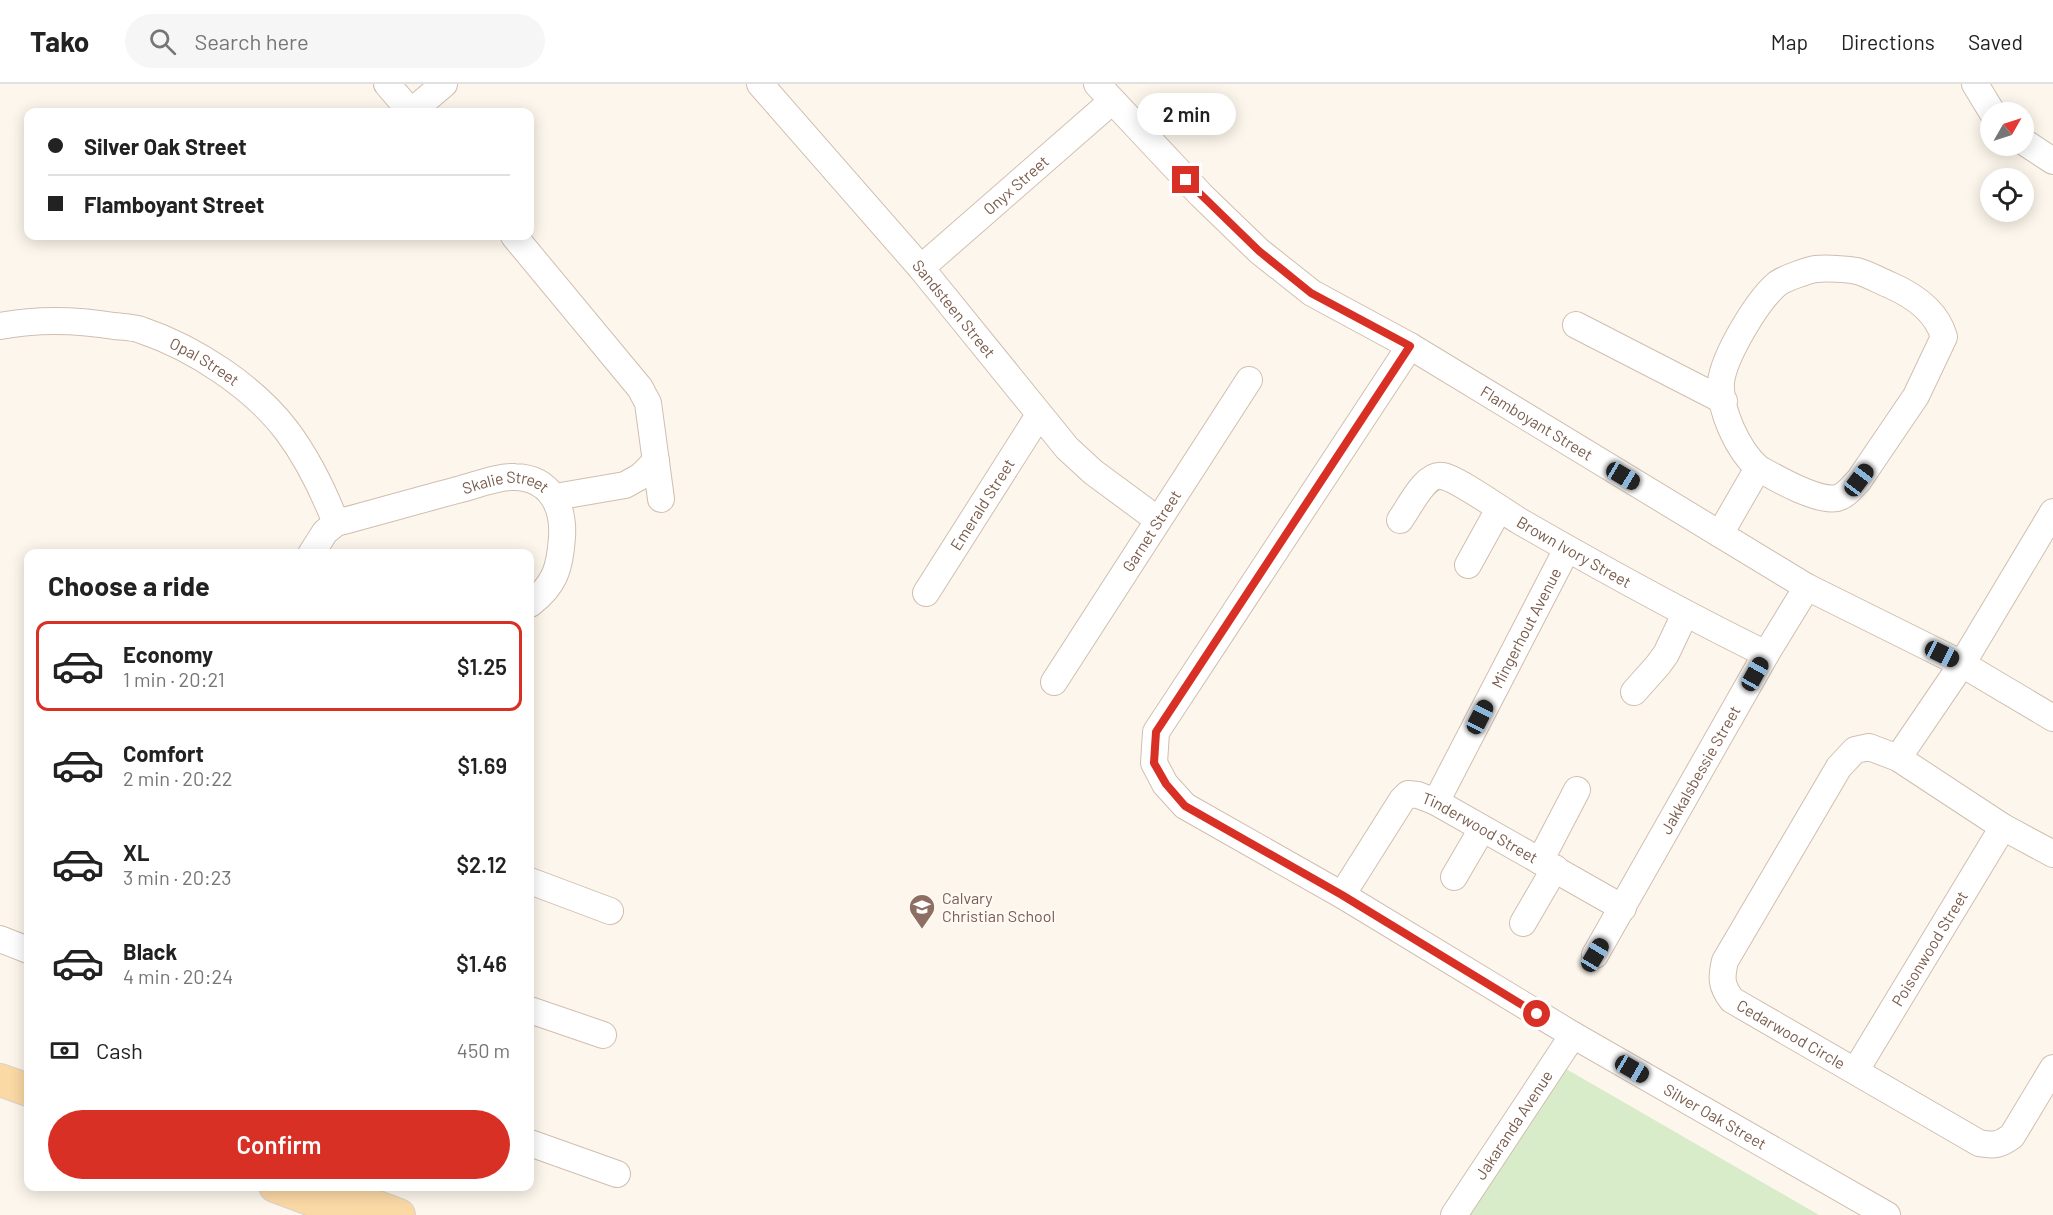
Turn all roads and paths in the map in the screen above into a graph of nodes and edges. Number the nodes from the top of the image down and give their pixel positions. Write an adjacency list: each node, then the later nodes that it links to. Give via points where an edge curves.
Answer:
1 (387, 84): 7 (street)
2 (444, 84): 8 (street)
3 (760, 84): 12 (street, Sandsteen Street)
4 (1975, 84): 6 (street)
5 (1104, 93): 12 (street, Onyx Street); 15 (street, Flamboyant Street, via 1259,251 1311,293)
6 (1986, 102)
7 (408, 108)
8 (416, 108)
9 (2034, 149): 10 (street)
10 (2053, 161)
11 (517, 240): 19 (street, via 640,388 648,402)
12 (921, 268): 18 (street, Sandsteen Street)
13 (1576, 325): 17 (street)
14 (0, 326): 27 (street, Opal Street, via 92,323 140,330 189,351 247,388 285,429 324,491)
15 (1410, 346): 28 (street, Flamboyant Street); 50 (street, Silver Oak Street, via 1156,732 1154,763 1185,806)
16 (1249, 380): 25 (street, Garnet Street)
17 (1724, 401): 20 (street, via 1733,434); 20 (street, via 1723,371 1739,337 1779,282 1815,269 1857,271 1900,289 1940,323 1944,337 1916,396 1848,492 1837,498 1817,495)
18 (1039, 415): 25 (street, Sandsteen Street, via 1093,472); 33 (street, Emerald Street)
19 (656, 461): 21 (street, via 625,485); 22 (street)
20 (1758, 468): 28 (street)
21 (555, 497): 27 (street, Skalie Street, via 531,480 514,476); 34 (street, Skalie Street, via 563,521 560,565 553,582)
22 (661, 499)
23 (1499, 509): 26 (street, Brown Ivory Street, via 1441,475 1422,486); 30 (street, Brown Ivory Street); 31 (street)
24 (2053, 512): 37 (street)
25 (1158, 520): 38 (street, Garnet Street)
26 (1400, 520)
27 (336, 524): 29 (street, via 325,532)
28 (1720, 534): 32 (street, Flamboyant Street)
29 (314, 549)
30 (1568, 549): 35 (street, Brown Ivory Street); 43 (street, Mingerhout Avenue)
31 (1468, 565)
32 (1807, 587): 36 (street, Jakkalsbessie Street); 37 (street, Flamboyant Street)
33 (926, 593)
34 (534, 601)
35 (1685, 614): 36 (street, Brown Ivory Street); 39 (street, via 1666,654)
36 (1766, 654): 51 (street, Jakkalsbessie Street)
37 (1962, 664): 40 (street, Flamboyant Street); 41 (street)
38 (1054, 682)
39 (1634, 692)
40 (2053, 718)
41 (1898, 758): 44 (street, Cedarwood Circle); 62 (street, Cedarwood Circle, via 1869,747 1855,750 1839,767 1725,961 1721,976 1723,989 1732,1000)
42 (1577, 790): 47 (street)
43 (1436, 802): 45 (street, Tinderwood Street); 50 (street, Tinderwood Street, via 1418,795 1402,800)
44 (2003, 827): 46 (street, Cedarwood Circle); 62 (street, Poisonwood Street)
45 (1482, 829): 47 (street, Tinderwood Street); 48 (street)
46 (2053, 854)
47 (1547, 865): 51 (street, Tinderwood Street); 53 (street)
48 (1454, 877)
49 (534, 882): 52 (street)
50 (1342, 895): 58 (street, Silver Oak Street)
51 (1623, 908): 56 (street, Jakkalsbessie Street)
52 (610, 911)
53 (1523, 923)
54 (0, 939): 55 (street)
55 (24, 948)
56 (1595, 955)
57 (534, 1011): 59 (street)
58 (1537, 1014): 60 (street, Silver Oak Street); 64 (street, via 1544,1041)
59 (603, 1035)
60 (1573, 1035): 64 (street, Jakaranda Avenue); 73 (street, Silver Oak Street)
61 (2053, 1068): 62 (street, Cedarwood Circle, via 2012,1136 1992,1146 1979,1143)
62 (1856, 1070)
63 (0, 1080): 65 (main road)
64 (1542, 1082): 72 (street, Jakaranda Avenue)
65 (24, 1089)
66 (534, 1144): 67 (street)
67 (617, 1174)
68 (288, 1191): 70 (main road)
69 (334, 1191): 71 (main road)
70 (353, 1215)
71 (399, 1215)
72 (1454, 1215)
73 (1887, 1215)

